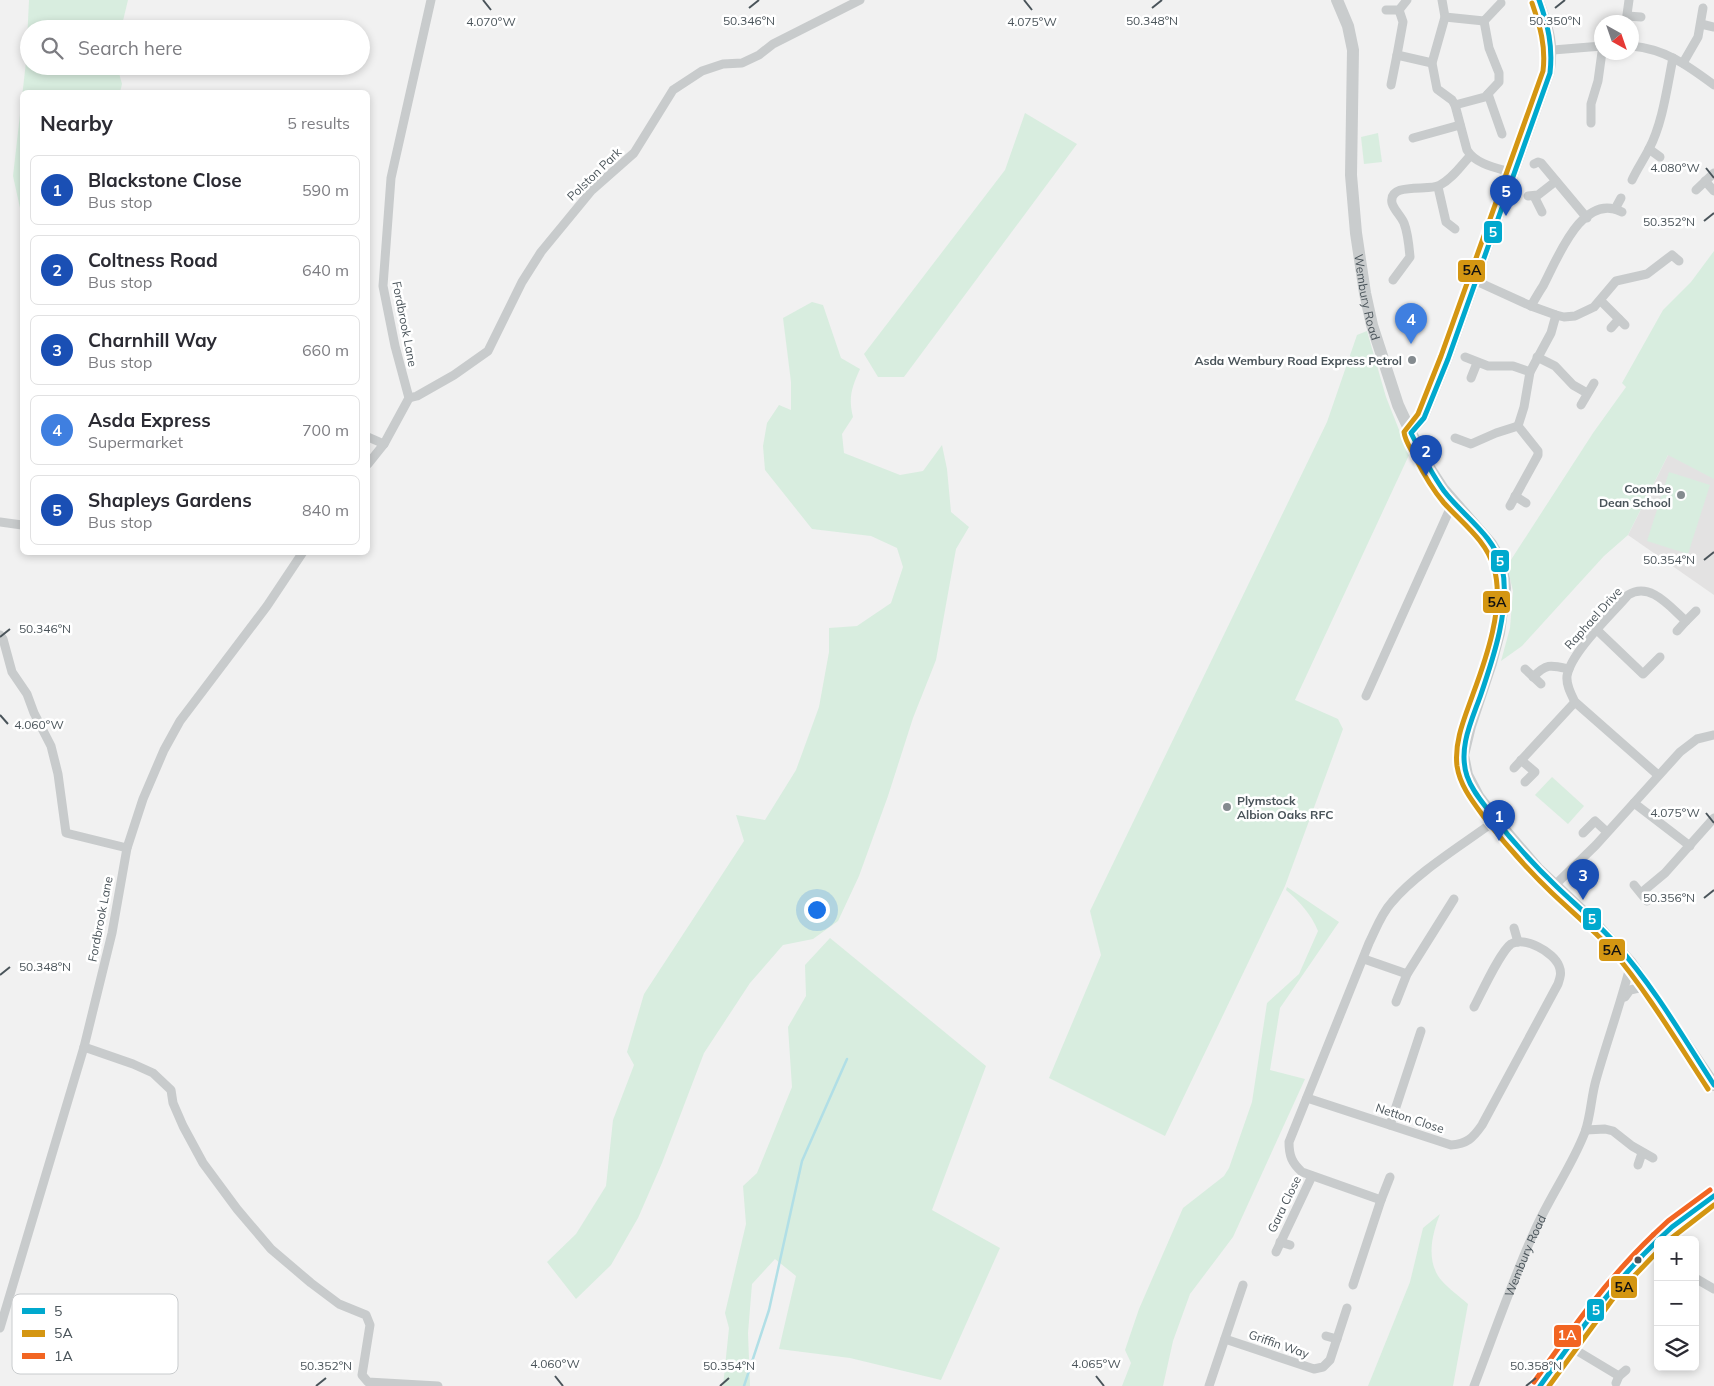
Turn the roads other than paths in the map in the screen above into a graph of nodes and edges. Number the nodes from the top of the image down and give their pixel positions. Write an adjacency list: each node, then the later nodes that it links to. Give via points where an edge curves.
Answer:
1 (431, 0): 63 (street, Fordbrook Lane, via 391,178 383,286)
2 (860, 0): 63 (street, Polston Park, via 773,44 759,55 742,63 723,64 702,71 673,90 634,153 592,190 540,252 488,351 454,375)
3 (1337, 0): 66 (street, Wembury Road, via 1348,26 1353,50 1351,175 1365,293 1375,334)
4 (1406, 0): 11 (street)
5 (1442, 0): 13 (street)
6 (1539, 0): 19 (street)
7 (1629, 0): 12 (street)
8 (1501, 3): 14 (street)
9 (1703, 8): 15 (street)
10 (1386, 10): 11 (street)
11 (1398, 10): 20 (street, via 1403,22)
12 (1628, 15)
13 (1445, 16): 14 (street); 23 (street)
14 (1484, 21): 27 (street, via 1489,48 1499,73 1498,82)
15 (1701, 24): 16 (street); 24 (street, via 1698,37)
16 (1714, 27)
17 (1594, 47): 19 (street)
18 (1639, 47): 21 (street)
19 (1553, 50): 37 (street, via 1550,73)
20 (1397, 55): 23 (street); 25 (street)
21 (1673, 58): 24 (street); 33 (street, via 1663,108)
22 (1601, 60): 29 (street, via 1591,104)
23 (1432, 63): 28 (street, via 1437,89)
24 (1683, 63): 26 (street)
25 (1391, 85)
26 (1714, 85)
27 (1488, 94): 28 (street, via 1473,102); 31 (street)
28 (1455, 105): 30 (street)
29 (1591, 123)
30 (1460, 125): 32 (street); 34 (street)
31 (1502, 134)
32 (1414, 138)
33 (1649, 149): 35 (street); 39 (street)
34 (1470, 156): 37 (street); 42 (street)
35 (1660, 157)
36 (1534, 164): 40 (street, via 1541,164)
37 (1514, 173): 51 (street)
38 (1714, 173): 41 (street)
39 (1632, 180)
40 (1556, 181): 46 (street, via 1531,196); 47 (street, via 1567,186)
41 (1705, 181): 43 (street); 44 (street)
42 (1438, 187): 48 (street, via 1446,222); 50 (street, via 1399,190 1393,197 1392,204 1406,229 1410,257)
43 (1696, 190)
44 (1714, 191)
45 (1621, 198): 47 (street, via 1619,210 1600,209)
46 (1542, 212)
47 (1587, 218): 53 (street, via 1572,230)
48 (1454, 228)
49 (1679, 261): 52 (street, via 1672,255 1647,274 1616,281)
50 (1393, 280)
51 (1476, 281): 53 (street); 66 (street, via 1424,418)
52 (1601, 301): 54 (street, via 1575,316); 55 (street, via 1622,322)
53 (1531, 306): 54 (street)
54 (1556, 315): 57 (street, via 1551,333)
55 (1611, 328)
56 (1465, 357): 58 (street)
57 (1537, 357): 59 (street); 62 (street, via 1555,366 1573,385)
58 (1477, 363): 59 (street, via 1512,366); 60 (street)
59 (1530, 372): 65 (street)
60 (1471, 378)
61 (1594, 382): 62 (street)
62 (1587, 393): 64 (street)
63 (409, 398): 69 (street)
64 (1581, 404)
65 (1518, 426): 68 (street, via 1467,448); 71 (street, via 1538,455)
66 (1410, 433): 72 (street, Wembury Road)
67 (370, 438): 69 (street)
68 (1455, 438)
69 (384, 444): 70 (street)
70 (370, 462)
71 (1515, 496): 73 (street); 74 (street)
72 (1453, 502): 88 (street); 97 (street, Wembury Road, via 1491,544 1504,579 1498,633 1463,755 1471,785)
73 (1526, 502)
74 (1510, 506)
75 (0, 522): 76 (street)
76 (20, 525)
77 (300, 555): 101 (street, Fordbrook Lane, via 267,606 180,720 146,791)
78 (1696, 611): 79 (street)
79 (1686, 621): 80 (street, Raphael Drive, via 1654,594 1635,591); 81 (street)
80 (1597, 630): 83 (street, via 1640,677); 85 (street, Raphael Drive, via 1572,660)
81 (1677, 631)
82 (0, 635): 101 (street, via 12,672 27,694 51,746 66,833)
83 (1660, 657)
84 (1525, 669): 86 (street)
85 (1569, 669): 86 (street, via 1549,665); 89 (street, Raphael Drive, via 1567,678)
86 (1534, 677): 87 (street)
87 (1541, 684)
88 (1366, 696)
89 (1574, 702): 91 (street); 93 (street)
90 (1714, 735): 93 (street, via 1688,745)
91 (1521, 760): 92 (street); 94 (street, via 1534,772)
92 (1514, 768)
93 (1658, 775): 95 (street)
94 (1525, 782)
95 (1634, 803): 98 (street); 100 (street)
96 (1714, 818): 100 (street)
97 (1496, 820): 102 (street, Wembury Road); 111 (street, via 1425,872 1391,903)
98 (1608, 832): 99 (street, via 1595,821); 102 (street)
99 (1583, 833)
100 (1690, 846): 104 (street)
101 (126, 848): 120 (street, Fordbrook Lane, via 112,932)
102 (1555, 885): 112 (street, Wembury Road)
103 (1634, 885): 104 (street)
104 (1641, 893): 106 (street)
105 (1454, 899): 109 (street)
106 (1648, 901)
107 (1427, 923): 109 (street)
108 (1514, 928): 110 (street)
109 (1436, 929): 113 (street)
110 (1518, 942): 117 (street, via 1504,952 1484,998); 123 (street, Netton Close, via 1528,942 1553,957 1559,964 1561,975)
111 (1364, 959): 113 (street); 125 (street)
112 (1631, 963): 114 (street); 115 (street, Wembury Road)
113 (1407, 974): 116 (street)
114 (1648, 986): 115 (street, via 1630,990); 124 (street)
115 (1622, 1001): 127 (street, Wembury Road, via 1595,1082)
116 (1396, 1002)
117 (1474, 1007)
118 (1421, 1031): 119 (street)
119 (1417, 1044): 121 (street); 126 (street)
120 (84, 1047): 147 (street, Fordbrook Lane); 153 (street, via 153,1073 171,1090 183,1126 203,1163 237,1209 271,1248 311,1283 339,1304 366,1315 370,1325 362,1375 368,1382)
121 (1426, 1047)
122 (1496, 1078): 123 (street)
123 (1505, 1083): 126 (street, Netton Close, via 1476,1135 1461,1145 1451,1145)
124 (1714, 1085)
125 (1307, 1098): 126 (street, Netton Close); 131 (street, via 1289,1142 1289,1154 1294,1165)
126 (1390, 1125)
127 (1586, 1130): 128 (street, via 1613,1131); 155 (street, Wembury Road, via 1536,1228)
128 (1642, 1153): 129 (street); 130 (street)
129 (1653, 1158)
130 (1638, 1165)
131 (1312, 1176): 134 (street); 136 (street, Gara Close)
132 (1390, 1178): 134 (street)
133 (1714, 1196): 135 (street)
134 (1380, 1200): 140 (street)
135 (1662, 1236)
136 (1280, 1242): 137 (street, Gara Close); 138 (street, Gara Close)
137 (1290, 1245)
138 (1276, 1252)
139 (1652, 1253): 151 (street, via 1621,1276)
140 (1361, 1261): 141 (street); 144 (street)
141 (1371, 1264)
142 (1699, 1280): 145 (street)
143 (1243, 1285): 149 (street, via 1240,1307)
144 (1354, 1285)
145 (1714, 1289)
146 (1346, 1308): 150 (street, Griffin Way)
147 (0, 1328)
148 (1326, 1336): 150 (street)
149 (1225, 1338): 150 (street, Griffin Way, via 1314,1369 1330,1360); 154 (street)
150 (1337, 1339)
151 (1569, 1346): 152 (street); 156 (street)
152 (1621, 1377)
153 (438, 1386)
154 (1208, 1386)
155 (1474, 1386)
156 (1540, 1386)

